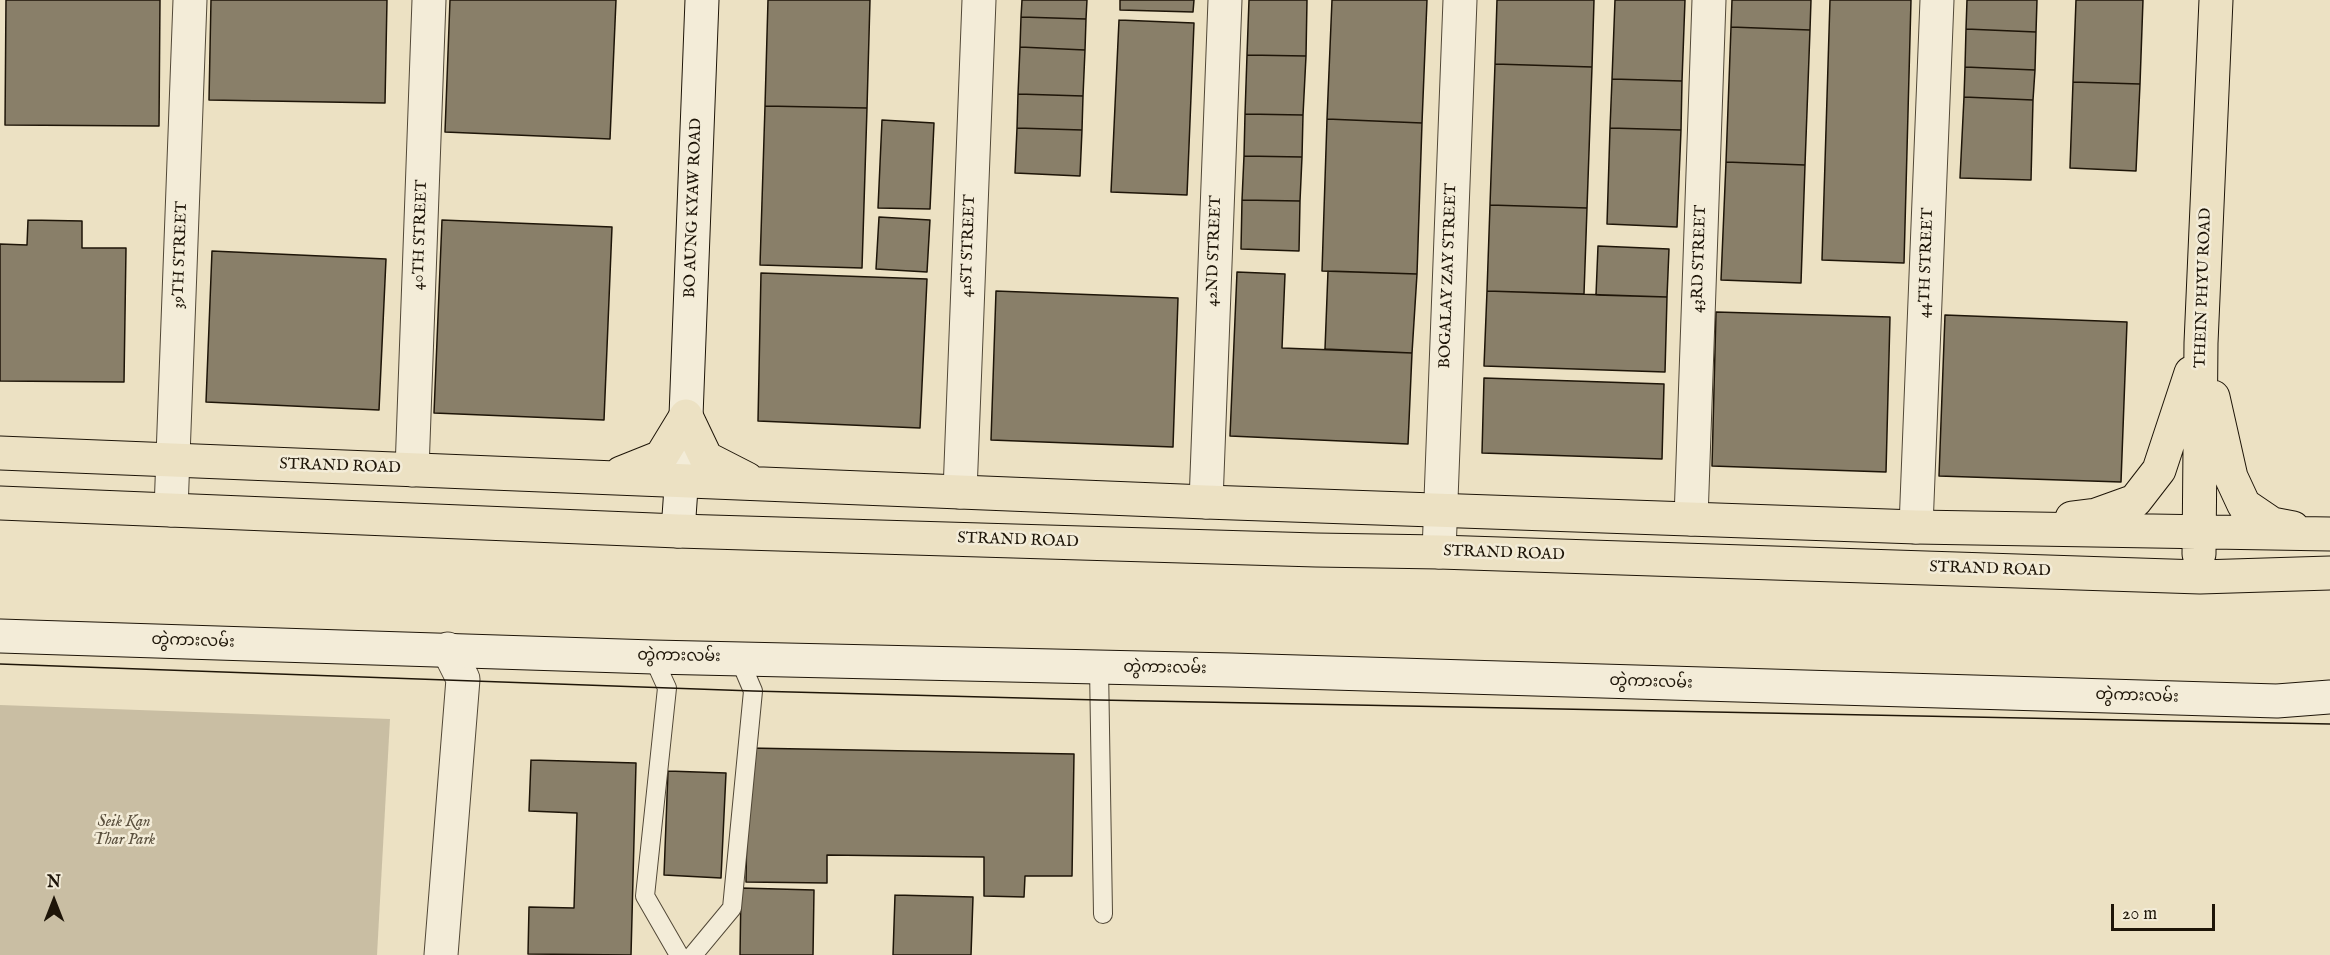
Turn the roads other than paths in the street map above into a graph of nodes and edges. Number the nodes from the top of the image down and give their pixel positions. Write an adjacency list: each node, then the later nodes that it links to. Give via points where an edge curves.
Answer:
1 (190, 0): 13 (street, 39TH STREET)
2 (429, 0): 14 (street, 40TH STREET)
3 (702, 0): 11 (street, BO AUNG KYAW ROAD)
4 (979, 0): 18 (street, 41ST STREET)
5 (1225, 0): 19 (street, 42ND STREET)
6 (1460, 0): 22 (street, BOGALAY ZAY STREET)
7 (1709, 0): 23 (street, 43RD STREET)
8 (1937, 0): 24 (street, 44TH STREET)
9 (2216, 0): 10 (main road, THEIN PHYU ROAD)
10 (2201, 343): 25 (main road, via 2159,470 2135,501 2096,515); 27 (main road, THEIN PHYU ROAD); 28 (main road, via 2231,477 2244,505 2272,524)
11 (686, 416): 15 (main road, via 661,457); 16 (street, BO AUNG KYAW ROAD); 17 (main road, via 706,458)
12 (0, 453): 13 (main road, STRAND ROAD)
13 (173, 460): 14 (main road, STRAND ROAD); 21 (street, 39TH STREET)
14 (412, 470): 15 (main road, STRAND ROAD)
15 (602, 477): 16 (main road, STRAND ROAD)
16 (680, 481): 17 (main road, STRAND ROAD); 26 (street)
17 (756, 484): 18 (main road, STRAND ROAD)
18 (960, 492): 19 (main road, STRAND ROAD)
19 (1206, 502): 22 (main road, STRAND ROAD)
20 (0, 503): 21 (main road, STRAND ROAD)
21 (171, 510): 26 (main road, STRAND ROAD)
22 (1440, 510): 23 (main road, STRAND ROAD); 29 (street, BOGALAY ZAY STREET)
23 (1691, 519): 24 (main road, STRAND ROAD)
24 (1916, 527): 25 (main road, STRAND ROAD)
25 (1970, 529): 27 (main road, STRAND ROAD)
26 (678, 531): 29 (main road, STRAND ROAD)
27 (2199, 532): 28 (main road, STRAND ROAD); 31 (main road, THEIN PHYU ROAD)
28 (2325, 535)
29 (1439, 552): 31 (main road, STRAND ROAD)
30 (2330, 573): 31 (main road, STRAND ROAD)
31 (2200, 577)
32 (0, 636): 33 (street, တွဲကားလမ်း)
33 (448, 649): 34 (street, တွဲကားလမ်း); 39 (street, via 463,680)
34 (653, 657): 35 (street, တွဲကားလမ်း); 40 (lane, via 667,688 645,896)
35 (740, 658): 36 (street, တွဲကားလမ်း); 41 (lane, via 753,691 732,908)
36 (1099, 667): 37 (street, တွဲကားလမ်း, via 2277,701); 38 (lane)
37 (2330, 697)
38 (1103, 914)
39 (441, 955)
40 (679, 955)
41 (693, 955)

